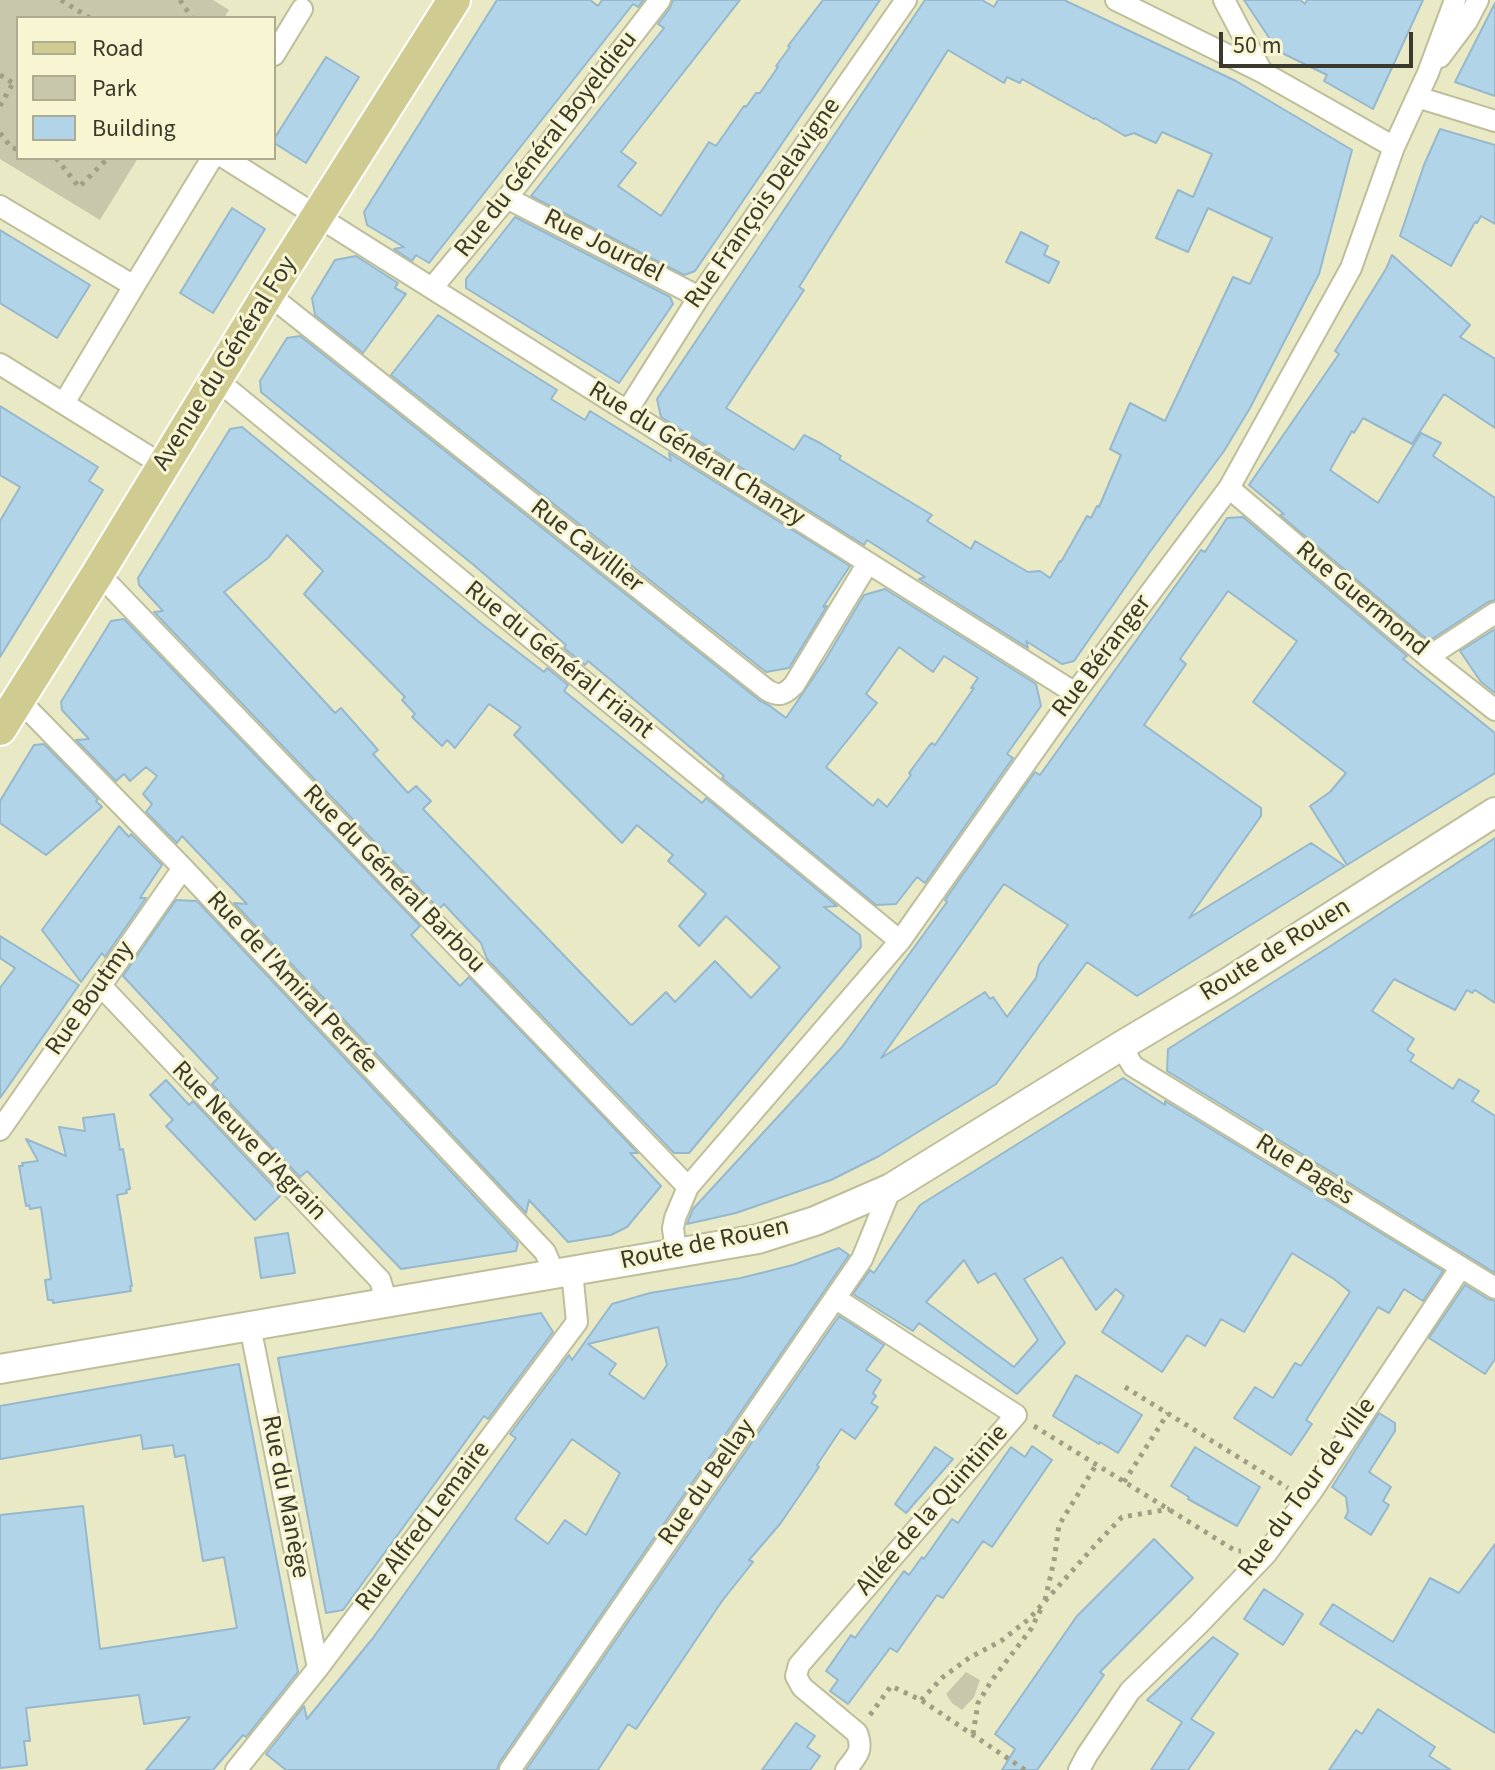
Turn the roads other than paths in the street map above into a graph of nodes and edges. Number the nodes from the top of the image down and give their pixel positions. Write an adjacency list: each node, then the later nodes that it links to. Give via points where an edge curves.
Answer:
1 (454, 0): 19 (main road, Avenue du Général Foy)
2 (660, 0): 17 (street, Rue du Général Boyeldieu)
3 (906, 0): 23 (street, Rue François Delavigne)
4 (1116, 0): 10 (street)
5 (1224, 0): 10 (street)
6 (1455, 0): 11 (street, Rue Béranger)
7 (1478, 0): 11 (street, Rue Béranger)
8 (298, 3): 9 (street)
9 (276, 51)
10 (1262, 72): 14 (street)
11 (1428, 73): 12 (street, Rue Béranger)
12 (1417, 97): 13 (street); 14 (street, Rue Béranger)
13 (1495, 121)
14 (1394, 147): 29 (street, Rue Béranger, via 1351,268)
15 (211, 160): 20 (street)
16 (228, 160): 19 (street, Rue du Général Chanzy)
17 (507, 198): 21 (street, Rue du Général Boyeldieu); 23 (street, Rue Jourdel)
18 (0, 206): 20 (street)
19 (318, 216): 21 (street, Rue du Général Chanzy); 22 (main road, Avenue du Général Foy)
20 (134, 286): 26 (street)
21 (432, 288): 27 (street, Rue du Général Chanzy)
22 (268, 294): 25 (main road, Avenue du Général Foy); 30 (street, Rue Cavillier, via 776,695 794,685)
23 (699, 297): 27 (street, Rue François Delavigne)
24 (0, 364): 26 (street)
25 (217, 380): 28 (main road, Avenue du Général Foy); 40 (street, Rue du Général Friant)
26 (64, 403): 28 (street)
27 (627, 411): 30 (street, Rue du Général Chanzy)
28 (164, 466): 31 (main road, Avenue du Général Foy)
29 (1229, 488): 33 (street, Rue Guermond); 34 (street, Rue Béranger)
30 (868, 563): 34 (street, Rue du Général Chanzy)
31 (98, 573): 35 (main road, Avenue du Général Foy); 44 (street, Rue du Général Barbou)
32 (1495, 613): 33 (street)
33 (1428, 657): 36 (street, Rue Guermond)
34 (1075, 693): 40 (street, Rue Béranger)
35 (18, 699): 37 (main road, Avenue du Général Foy); 39 (street, Rue de l'Amiral Perrée)
36 (1495, 710)
37 (0, 729)
38 (1495, 812): 42 (main road, Route de Rouen)
39 (183, 868): 41 (street, Rue Boutmy); 48 (street, Rue de l'Amiral Perrée)
40 (900, 941): 44 (street, Rue Béranger)
41 (101, 986): 43 (street, Rue Boutmy); 51 (street, Rue Neuve d'Agrain, via 380,1280)
42 (1121, 1046): 45 (main road, Route de Rouen); 47 (street, Rue Pagès, via 1133,1066)
43 (0, 1130)
44 (688, 1187): 46 (street, Rue Béranger, via 673,1228)
45 (891, 1188): 46 (main road, Route de Rouen, via 758,1239); 50 (street, Rue du Bellay, via 862,1259)
46 (676, 1253): 48 (main road, Route de Rouen)
47 (1461, 1267): 49 (street, Rue Pagès); 58 (street, Rue du Tour de Ville, via 1266,1554 1130,1691)
48 (562, 1273): 51 (main road, Route de Rouen); 54 (street, Rue Alfred Lemaire, via 577,1322)
49 (1495, 1288)
50 (835, 1298): 56 (street, Rue du Bellay); 57 (street, Allée de la Quintinie, via 1016,1415 799,1665 796,1676 802,1687 857,1733 859,1752)
51 (387, 1303): 52 (main road, Route de Rouen)
52 (250, 1326): 53 (main road, Route de Rouen); 54 (street, Rue du Manège)
53 (0, 1369)
54 (318, 1668): 55 (street, Rue Alfred Lemaire)
55 (236, 1770)
56 (510, 1770)
57 (846, 1770)
58 (1079, 1770)

